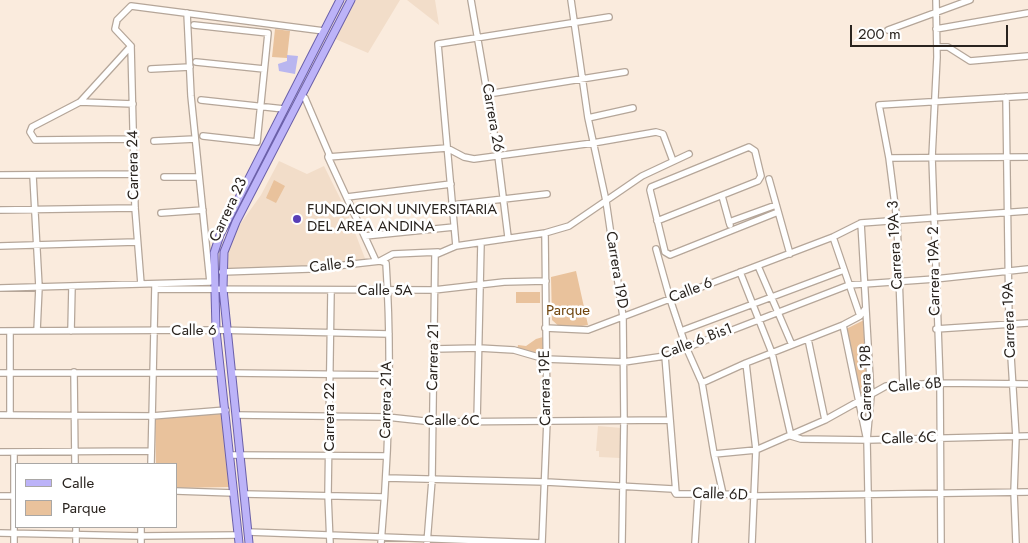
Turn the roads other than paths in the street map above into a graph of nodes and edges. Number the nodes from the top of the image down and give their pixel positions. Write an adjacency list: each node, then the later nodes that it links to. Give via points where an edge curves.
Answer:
1 (340, 0): 15 (main road, Carrera 23)
2 (351, 0): 27 (main road, Carrera 23)
3 (471, 0): 16 (street, Carrera 26)
4 (570, 0): 11 (street, Carrera 19D)
5 (936, 0): 8 (street, Carrera 19A 2)
6 (970, 0): 8 (street)
7 (187, 13): 15 (street); 17 (street, via 131,6 117,20 115,29); 21 (street)
8 (937, 14): 13 (street, Carrera 19A 2); 14 (street)
9 (1028, 14): 13 (street)
10 (609, 17): 11 (street)
11 (574, 22): 16 (street); 25 (street, Carrera 19D)
12 (194, 25): 23 (street, via 268,33)
13 (936, 29): 18 (street, Carrera 19A 2)
14 (888, 30)
15 (324, 31): 36 (main road, Carrera 23)
16 (476, 37): 26 (street, Carrera 26); 45 (street, via 438,45)
17 (131, 46): 32 (street); 33 (street, Carrera 24)
18 (937, 47): 19 (street, via 948,48 970,61); 31 (street, Carrera 19A 2)
19 (1028, 56)
20 (196, 62): 23 (street)
21 (190, 67): 22 (street); 42 (street)
22 (152, 69)
23 (264, 69): 34 (street)
24 (625, 72): 25 (street)
25 (583, 79): 26 (street); 37 (street, Carrera 19D)
26 (488, 94): 48 (street, Carrera 26)
27 (301, 96): 40 (main road, Carrera 23); 47 (street, Carrera 21A, via 305,98)
28 (1028, 96): 29 (street)
29 (1006, 97): 31 (street); 49 (street, Carrera 19A)
30 (201, 100): 34 (street)
31 (936, 100): 51 (street, Carrera 19A 2); 52 (street, Carrera 19A 3, via 879,105)
32 (80, 102): 33 (street); 41 (street, via 32,127 30,132 35,140)
33 (133, 104): 41 (street, Carrera 24)
34 (261, 106): 36 (street); 39 (street, via 257,142)
35 (633, 108): 37 (street)
36 (284, 109): 38 (main road, Carrera 23)
37 (588, 118): 44 (street, Carrera 19D)
38 (273, 132): 40 (main road); 90 (main road, Carrera 23)
39 (203, 136)
40 (281, 136): 101 (main road, Carrera 23, via 226,243)
41 (135, 139): 54 (street, Carrera 24)
42 (195, 139): 43 (street); 57 (street)
43 (154, 141)
44 (593, 143): 48 (street); 53 (street, via 656,132 663,134); 65 (street, Carrera 19D)
45 (448, 148): 47 (street); 48 (street, via 474,159); 60 (street)
46 (689, 154): 53 (street, Calle 5)
47 (328, 156): 63 (street, Carrera 21A)
48 (498, 156): 64 (street, Carrera 26)
49 (1007, 156): 50 (street); 51 (street); 75 (street, Carrera 19A)
50 (1028, 156)
51 (932, 157): 52 (street); 76 (street, Carrera 19A 2)
52 (889, 158): 78 (street, Carrera 19A 3)
53 (674, 161): 65 (street, Calle 5, via 642,176)
54 (134, 174): 56 (street); 68 (street, Carrera 24)
55 (0, 175): 56 (street)
56 (34, 176): 70 (street)
57 (199, 177): 58 (street); 71 (street)
58 (164, 178)
59 (769, 179): 67 (street)
60 (451, 184): 63 (street); 66 (street)
61 (547, 194): 64 (street)
62 (722, 196): 77 (street); 77 (street, via 760,180 752,148 652,185 650,190); 79 (street)
63 (347, 197): 84 (street, Carrera 21A)
64 (503, 199): 66 (street); 85 (street, Carrera 26)
65 (606, 202): 83 (street, Calle 5, via 569,226); 126 (street, Carrera 19D)
66 (452, 204): 81 (street)
67 (776, 205): 74 (street); 79 (street)
68 (135, 208): 70 (street); 87 (street, Carrera 24)
69 (0, 210): 70 (street)
70 (34, 210): 91 (street)
71 (203, 210): 73 (street); 88 (street)
72 (1028, 211): 75 (street)
73 (161, 212)
74 (778, 212): 82 (street); 96 (street)
75 (1008, 213): 76 (street); 103 (street, Carrera 19A)
76 (934, 219): 78 (street); 104 (street, Carrera 19A 2)
77 (657, 221): 82 (street, via 665,252 669,255)
78 (897, 221): 80 (street); 106 (street, Carrera 19A 3)
79 (729, 222): 82 (street)
80 (861, 223): 86 (street, Calle 6); 107 (street, Carrera 19B)
81 (454, 227): 84 (street); 93 (street)
82 (731, 230)
83 (545, 233): 85 (street, Calle 5); 105 (street, Carrera 19E)
84 (365, 236): 97 (street, Carrera 21A)
85 (508, 237): 89 (street, Calle 5)
86 (833, 237): 96 (street, Calle 6); 100 (street)
87 (136, 242): 91 (street); 108 (street, Carrera 24)
88 (207, 243): 90 (street); 111 (street, via 210,282)
89 (481, 243): 93 (street, Calle 5); 112 (street)
90 (217, 244): 115 (main road, Carrera 23, via 214,253)
91 (35, 245): 92 (street); 113 (street)
92 (0, 246)
93 (456, 246): 95 (street, Calle 5)
94 (656, 249): 121 (street)
95 (439, 252): 97 (street, Calle 5, via 393,254); 117 (street, Carrera 21, via 435,255)
96 (790, 254): 98 (street, Calle 6)
97 (378, 261): 101 (street, Calle 5, via 309,269); 119 (street, Carrera 21A, via 386,263)
98 (758, 266): 102 (street, Calle 6); 120 (street)
99 (1028, 269): 103 (street, Calle 6 Bis1)
100 (844, 270): 109 (street); 120 (street)
101 (222, 272): 116 (main road, Carrera 23)
102 (740, 272): 121 (street, Calle 6); 122 (street)
103 (1009, 272): 104 (street, Calle 6 Bis1); 129 (street, Carrera 19A)
104 (935, 279): 106 (street, Calle 6 Bis1); 132 (street, Carrera 19A 2)
105 (546, 281): 112 (street, Calle 5A); 131 (street, Carrera 19E)
106 (898, 281): 107 (street, Calle 6 Bis1); 165 (street, Carrera 19A 3)
107 (864, 283): 109 (street, Calle 6 Bis1); 123 (street, Carrera 19B)
108 (140, 284): 110 (street); 111 (street)
109 (849, 285): 124 (street, Calle 6 Bis1); 125 (street)
110 (72, 286): 113 (street); 138 (street)
111 (155, 286): 115 (street, Calle 5A); 133 (street)
112 (480, 286): 117 (street, Calle 5A); 146 (street)
113 (39, 287): 114 (street); 137 (street)
114 (0, 288)
115 (215, 288): 116 (street, Calle 5A); 134 (main road, Carrera 23)
116 (223, 289): 118 (street, Calle 5A); 139 (main road, Carrera 23)
117 (434, 290): 119 (street, Calle 5A); 147 (street, Carrera 21)
118 (331, 291): 119 (street, Calle 5A); 142 (street, Carrera 22)
119 (388, 291): 141 (street, Carrera 21A)
120 (770, 297): 122 (street); 124 (street)
121 (670, 299): 126 (street, Calle 6); 140 (street)
122 (753, 303): 127 (street); 140 (street)
123 (865, 308): 125 (street); 166 (street, Carrera 19B)
124 (777, 311): 127 (street, Calle 6 Bis1); 144 (street)
125 (860, 316): 130 (street)
126 (623, 317): 131 (street, Calle 6, via 588,330); 151 (street, Carrera 19D)
127 (759, 318): 145 (street, Calle 6 Bis1); 148 (street)
128 (1028, 323): 129 (street)
129 (1009, 324): 132 (street); 163 (street, Carrera 19A)
130 (843, 325): 143 (street); 167 (street)
131 (545, 328): 150 (street, Carrera 19E)
132 (936, 329): 162 (street, Carrera 19A 2)
133 (154, 330): 134 (street, Calle 6); 138 (street, Calle 6); 154 (street)
134 (216, 330): 139 (street, Calle 6); 157 (main road, Carrera 23)
135 (0, 331): 136 (street, Calle 6)
136 (10, 331): 137 (street, Calle 6); 156 (street)
137 (37, 331): 138 (street, Calle 6)
138 (71, 331)
139 (228, 331): 142 (street, Calle 6); 158 (main road, Carrera 23)
140 (681, 331): 145 (street)
141 (389, 334): 142 (street, Calle 6); 160 (street, Carrera 21A)
142 (330, 335): 159 (street, Carrera 22)
143 (808, 339): 144 (street); 178 (street)
144 (792, 345): 148 (street)
145 (686, 347): 149 (street, Calle 6 Bis1); 161 (street)
146 (479, 348): 147 (street, Calle 6 Bis1); 150 (street, Calle 6 Bis1, via 514,350); 179 (street)
147 (434, 349): 181 (street, Carrera 21)
148 (772, 353): 152 (street); 182 (street)
149 (665, 356): 151 (street, Calle 6 Bis1); 177 (street)
150 (545, 359): 151 (street, Calle 6 Bis1); 176 (street, Carrera 19E)
151 (624, 362): 180 (street, Carrera 19D)
152 (746, 363): 161 (street); 188 (street)
153 (74, 372): 154 (street); 156 (street); 172 (street)
154 (153, 372): 157 (street); 173 (street)
155 (0, 373): 156 (street)
156 (10, 373): 170 (street)
157 (221, 373): 168 (main road, Carrera 23)
158 (232, 373): 159 (street); 171 (main road, Carrera 23)
159 (330, 375): 160 (street); 174 (street, Carrera 22)
160 (387, 375): 175 (street, Carrera 21A)
161 (702, 383): 192 (street)
162 (940, 383): 163 (street, Calle 6B); 165 (street, Calle 6B); 185 (street, Carrera 19A 2)
163 (1013, 384): 164 (street, Calle 6B); 184 (street, Carrera 19A)
164 (1028, 384)
165 (903, 386): 166 (street, Calle 6B, via 886,386)
166 (871, 396): 167 (street, Calle 6B); 186 (street, Carrera 19B)
167 (857, 403): 178 (street, Calle 6B); 186 (street)
168 (226, 410): 173 (street); 193 (main road, Carrera 23)
169 (0, 415): 170 (street)
170 (10, 415): 172 (street)
171 (236, 415): 174 (street, Calle 6C); 194 (main road, Carrera 23)
172 (76, 416): 173 (street); 187 (street)
173 (152, 416): 189 (street)
174 (330, 416): 175 (street, Calle 6C); 195 (street, Carrera 22)
175 (387, 417): 181 (street, Calle 6C); 196 (street, Carrera 21A)
176 (547, 420): 179 (street, Calle 6C); 180 (street, Calle 6C); 201 (street, Carrera 19E)
177 (669, 420): 180 (street, Calle 6C); 208 (street)
178 (825, 420): 182 (street, Calle 6B)
179 (477, 421): 181 (street, Calle 6C)
180 (624, 421): 202 (street, Carrera 19D)
181 (433, 422): 200 (street, Carrera 21)
182 (791, 436): 186 (street, Calle 6C); 188 (street, Calle 6B)
183 (1028, 436): 184 (street, Calle 6C)
184 (1016, 437): 185 (street, Calle 6C); 204 (street, Carrera 19A)
185 (940, 438): 186 (street, Calle 6C); 211 (street, Carrera 19A 2)
186 (867, 440): 210 (street, Carrera 19B)
187 (75, 450): 189 (street); 191 (street); 197 (street)
188 (756, 450): 192 (street); 216 (street)
189 (151, 451): 198 (street)
190 (0, 452): 191 (street)
191 (14, 452): 215 (street)
192 (714, 454): 209 (street)
193 (231, 455): 194 (street); 206 (main road, Carrera 23)
194 (240, 455): 195 (street); 207 (main road, Carrera 23)
195 (330, 455): 196 (street); 212 (street, Carrera 22)
196 (386, 456): 199 (street, Carrera 21A)
197 (75, 463)
198 (151, 463)
199 (386, 478): 200 (street, Calle 6D); 217 (street, Carrera 21A)
200 (432, 480): 201 (street, Calle 6D); 227 (street, Carrera 21)
201 (546, 482): 202 (street, Calle 6D); 232 (street, Carrera 19E)
202 (623, 486): 208 (street, Calle 6D, via 673,489); 233 (street, Carrera 19D)
203 (178, 492): 206 (street)
204 (1014, 492): 205 (street, Calle 6D); 211 (street, Calle 6D); 238 (street, Carrera 19A)
205 (1028, 492)
206 (234, 493): 224 (main road, Carrera 23)
207 (244, 494): 212 (street); 219 (main road, Carrera 23)
208 (676, 494): 213 (street, Calle 6D)
209 (723, 494): 213 (street, Calle 6D); 216 (street, Calle 6D)
210 (868, 494): 211 (street, Calle 6D); 216 (street, Calle 6D); 236 (street, Carrera 19B)
211 (940, 494): 237 (street, Carrera 19A 2)
212 (328, 495): 217 (street); 222 (street, Carrera 22)
213 (698, 495): 234 (street)
214 (0, 496): 215 (street)
215 (15, 496): 221 (street)
216 (755, 496): 235 (street)
217 (384, 497): 226 (street, Carrera 21A)
218 (76, 528): 223 (street)
219 (248, 532): 222 (street); 230 (main road, Carrera 23)
220 (0, 533): 221 (street)
221 (14, 533): 223 (street); 228 (street)
222 (330, 534): 226 (street); 231 (street, Carrera 22)
223 (76, 535): 225 (street); 229 (street)
224 (238, 539): 225 (street)
225 (141, 540)
226 (381, 540): 227 (street)
227 (427, 540): 232 (street)
228 (14, 543)
229 (76, 543)
230 (248, 543)
231 (330, 543)
232 (542, 543)
233 (622, 543)
234 (695, 543)
235 (752, 543)
236 (869, 543)
237 (941, 543)
238 (1016, 543)

